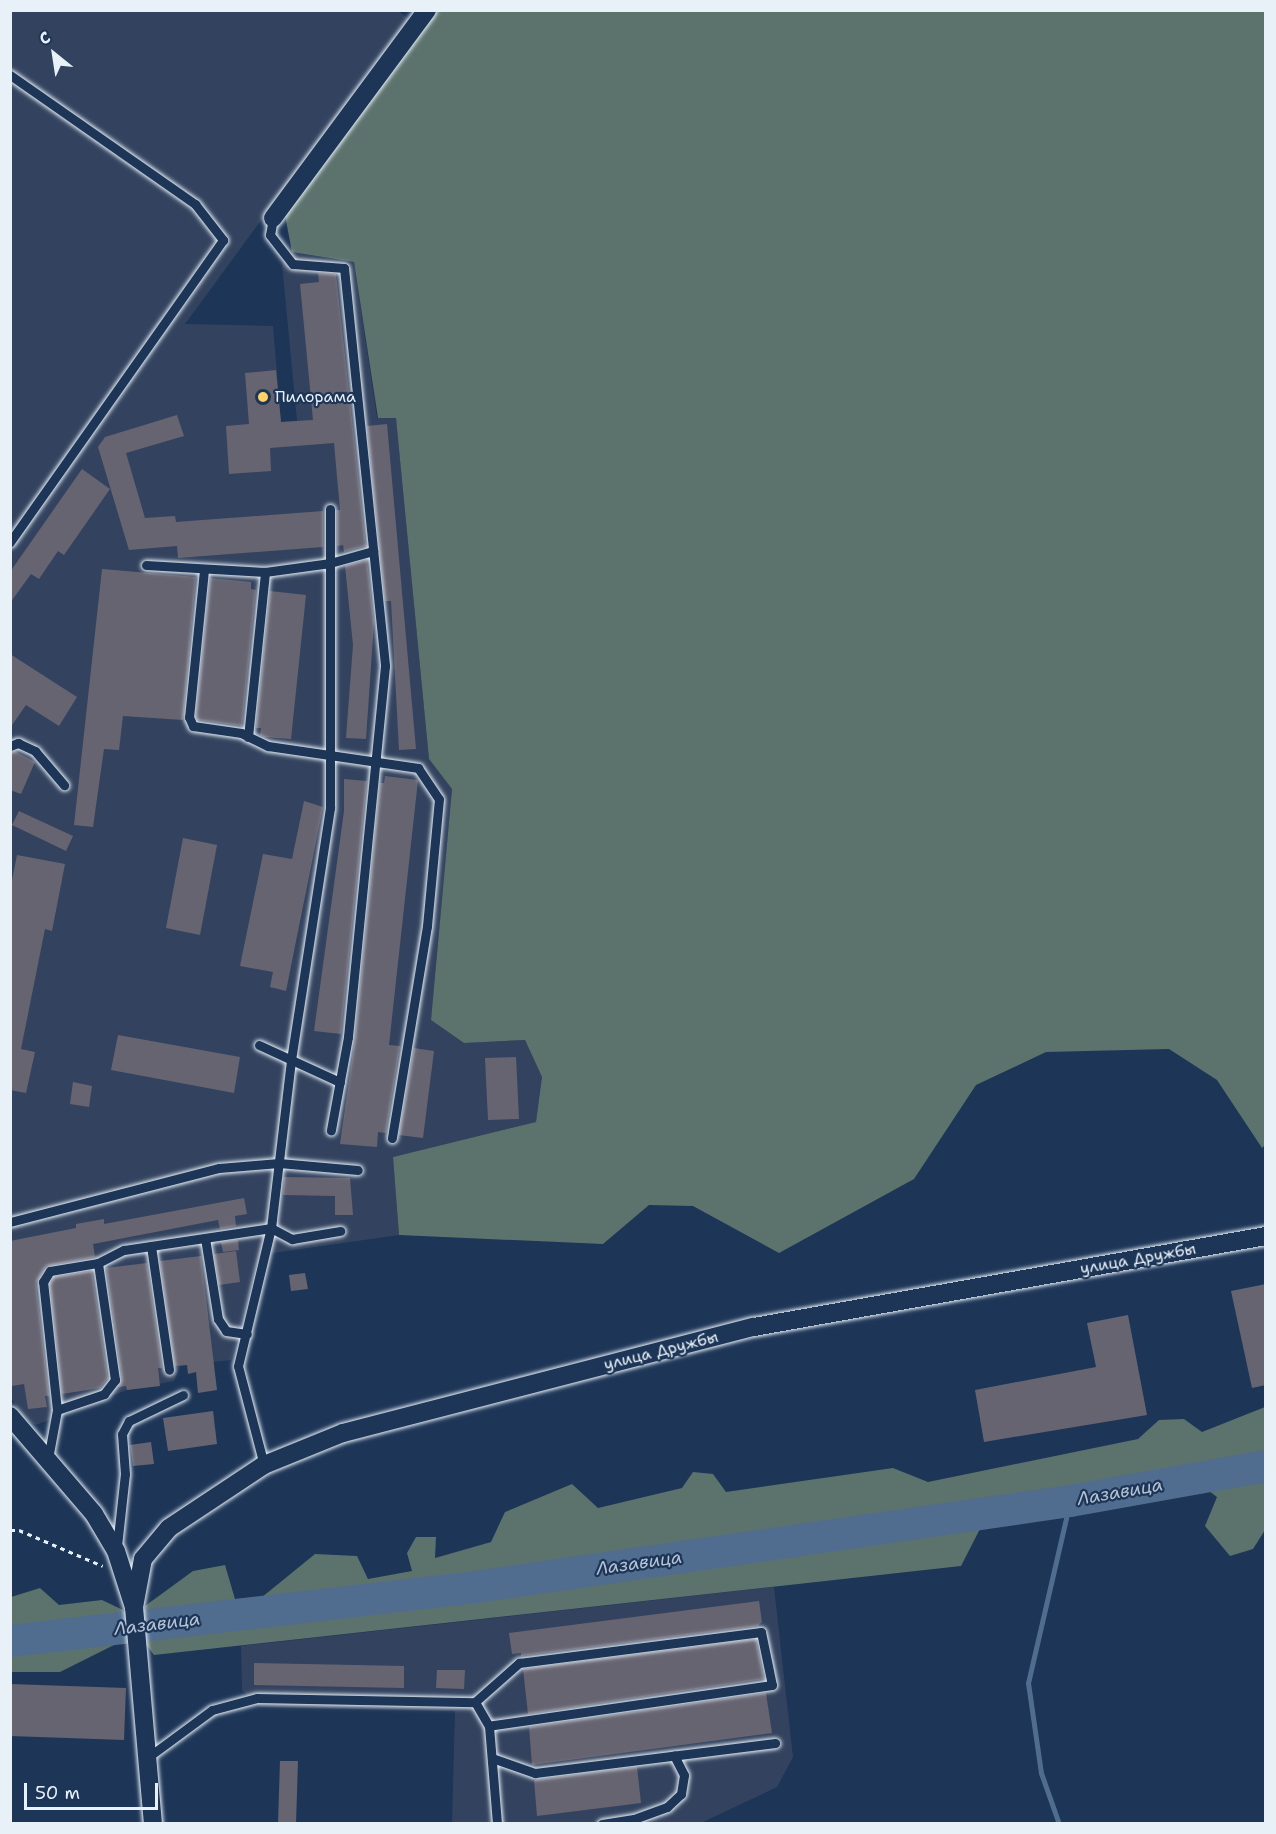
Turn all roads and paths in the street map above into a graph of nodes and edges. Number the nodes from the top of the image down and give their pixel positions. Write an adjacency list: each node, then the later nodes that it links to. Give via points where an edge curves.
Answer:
1 (427, 10): 3 (street)
2 (10, 75): 5 (lane, via 195,204 223,240)
3 (273, 218): 6 (lane, via 270,235 293,264 344,268)
4 (330, 509): 7 (lane)
5 (10, 542)
6 (373, 551): 7 (lane); 14 (lane, via 386,666)
7 (330, 563): 10 (lane); 13 (lane)
8 (146, 565): 9 (lane)
9 (204, 570): 10 (lane); 11 (lane, via 189,717 193,726)
10 (265, 572): 11 (lane)
11 (248, 736): 13 (lane, via 268,746)
12 (10, 746): 15 (lane, via 18,744 35,751)
13 (329, 753): 14 (lane); 17 (lane, via 330,808)
14 (379, 759): 18 (lane); 20 (lane, via 418,768 439,799 428,926)
15 (64, 785)
16 (259, 1045): 17 (lane)
17 (291, 1060): 18 (lane); 21 (lane)
18 (340, 1082): 19 (lane)
19 (331, 1130)
20 (392, 1138)
21 (279, 1163): 22 (lane); 23 (lane, via 219,1168); 24 (lane)
22 (358, 1170)
23 (10, 1222)
24 (271, 1228): 25 (lane, via 292,1239); 27 (lane); 30 (lane)
25 (340, 1231)
26 (1266, 1236): 36 (street, улица Дружбы, via 754,1327 343,1433)
27 (205, 1238): 28 (lane); 30 (lane, via 218,1319 226,1331)
28 (152, 1246): 29 (lane, via 124,1250); 31 (lane)
29 (98, 1263): 33 (lane, via 115,1380 104,1394); 33 (lane, via 50,1271 43,1282)
30 (247, 1334): 36 (lane, via 238,1366)
31 (169, 1370)
32 (183, 1395): 38 (lane, via 129,1420 122,1434 125,1474)
33 (57, 1410): 35 (lane)
34 (10, 1416): 35 (street)
35 (48, 1461): 38 (street, via 94,1514)
36 (264, 1465): 40 (street, улица Дружбы, via 169,1528 143,1559)
37 (10, 1530): 39 (path, via 19,1530)
38 (116, 1551): 40 (street)
39 (108, 1568)
40 (134, 1607): 45 (street)
41 (475, 1702): 42 (lane); 42 (lane, via 519,1664 761,1632 772,1685); 45 (lane, via 257,1698 213,1710)
42 (489, 1726): 46 (lane)
43 (775, 1743): 44 (lane)
44 (674, 1755): 46 (lane, via 535,1773); 49 (lane, via 684,1775 681,1794 667,1807)
45 (147, 1758): 47 (street)
46 (492, 1758): 48 (lane)
47 (153, 1824)
48 (497, 1824)
49 (602, 1824)

